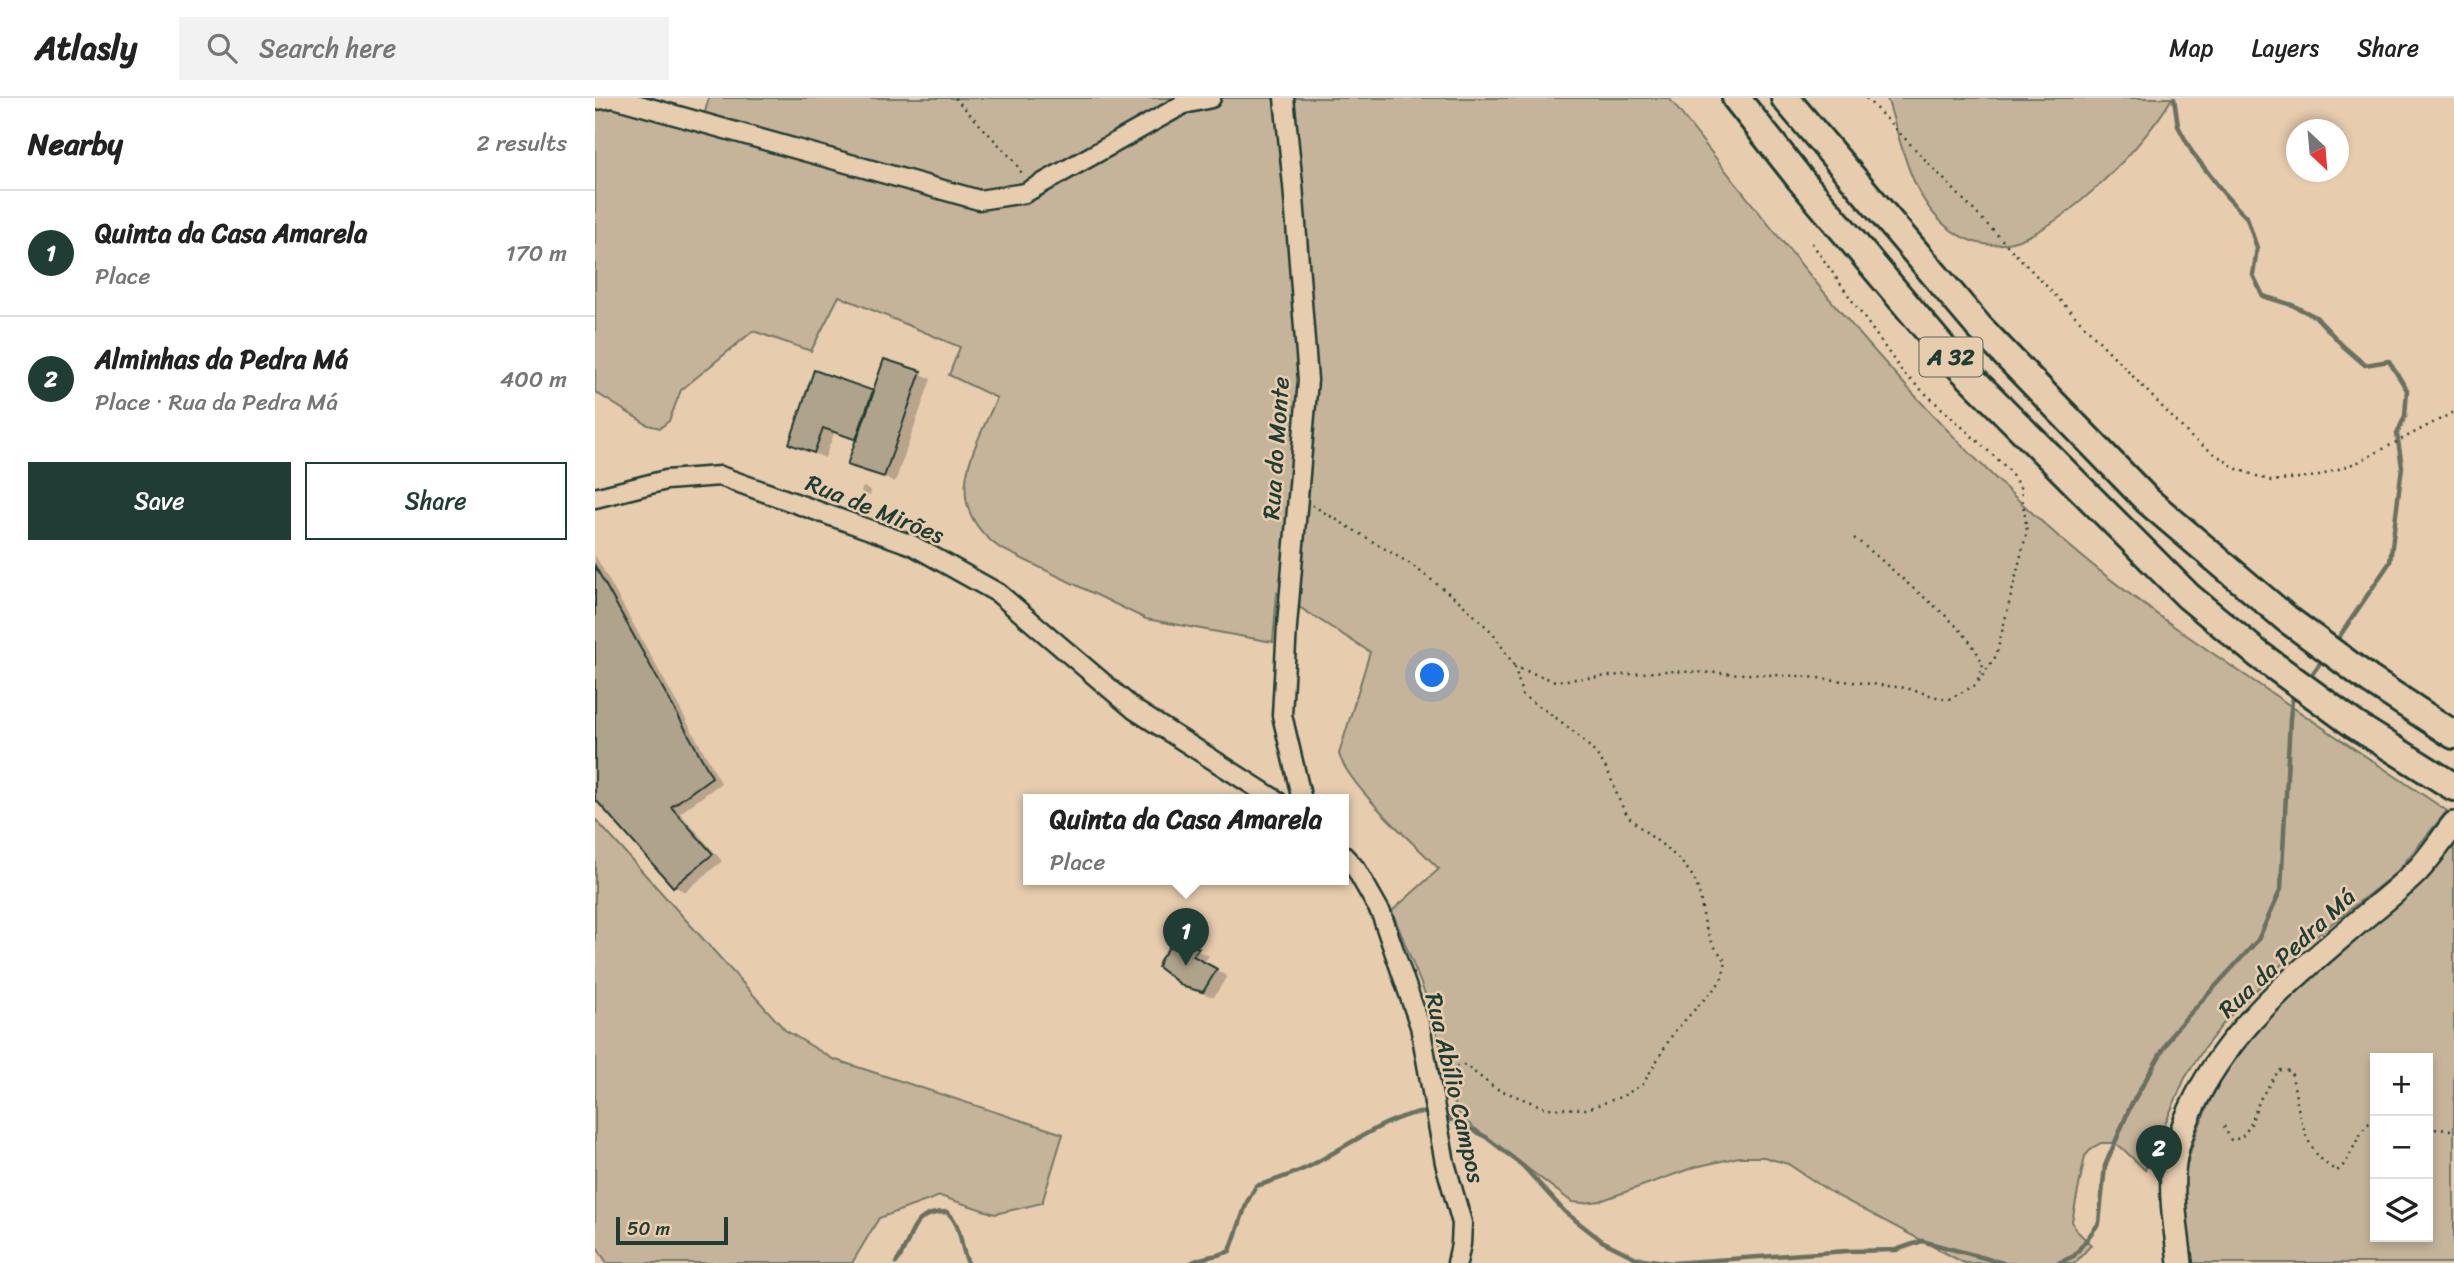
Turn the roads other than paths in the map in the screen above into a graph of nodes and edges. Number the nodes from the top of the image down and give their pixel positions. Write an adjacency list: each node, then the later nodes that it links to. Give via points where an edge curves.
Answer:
1 (1211, 98): 5 (street, via 1184,104 1025,193 979,200 614,99)
2 (1284, 98): 10 (street, Rua do Monte, via 1308,380 1282,715)
3 (1736, 98): 8 (highway, A 32, via 1953,360 2188,596 2355,725)
4 (1784, 98): 7 (highway, A 32, via 1979,327 2148,500 2287,619)
5 (595, 100)
6 (595, 498): 9 (street, Rua de Mirões, via 666,480 720,476 912,545 998,593 1136,710)
7 (2454, 735)
8 (2454, 787)
9 (1267, 794)
10 (1301, 794)
11 (2454, 824): 14 (main road, Rua da Pedra Má, via 2417,871 2249,1020 2214,1067 2190,1111 2176,1150 2173,1196)
12 (1349, 861): 13 (street, Rua Abílio Campos, via 1381,913 1420,1026 1445,1163 1462,1223)
13 (1457, 1263)
14 (2180, 1263)

